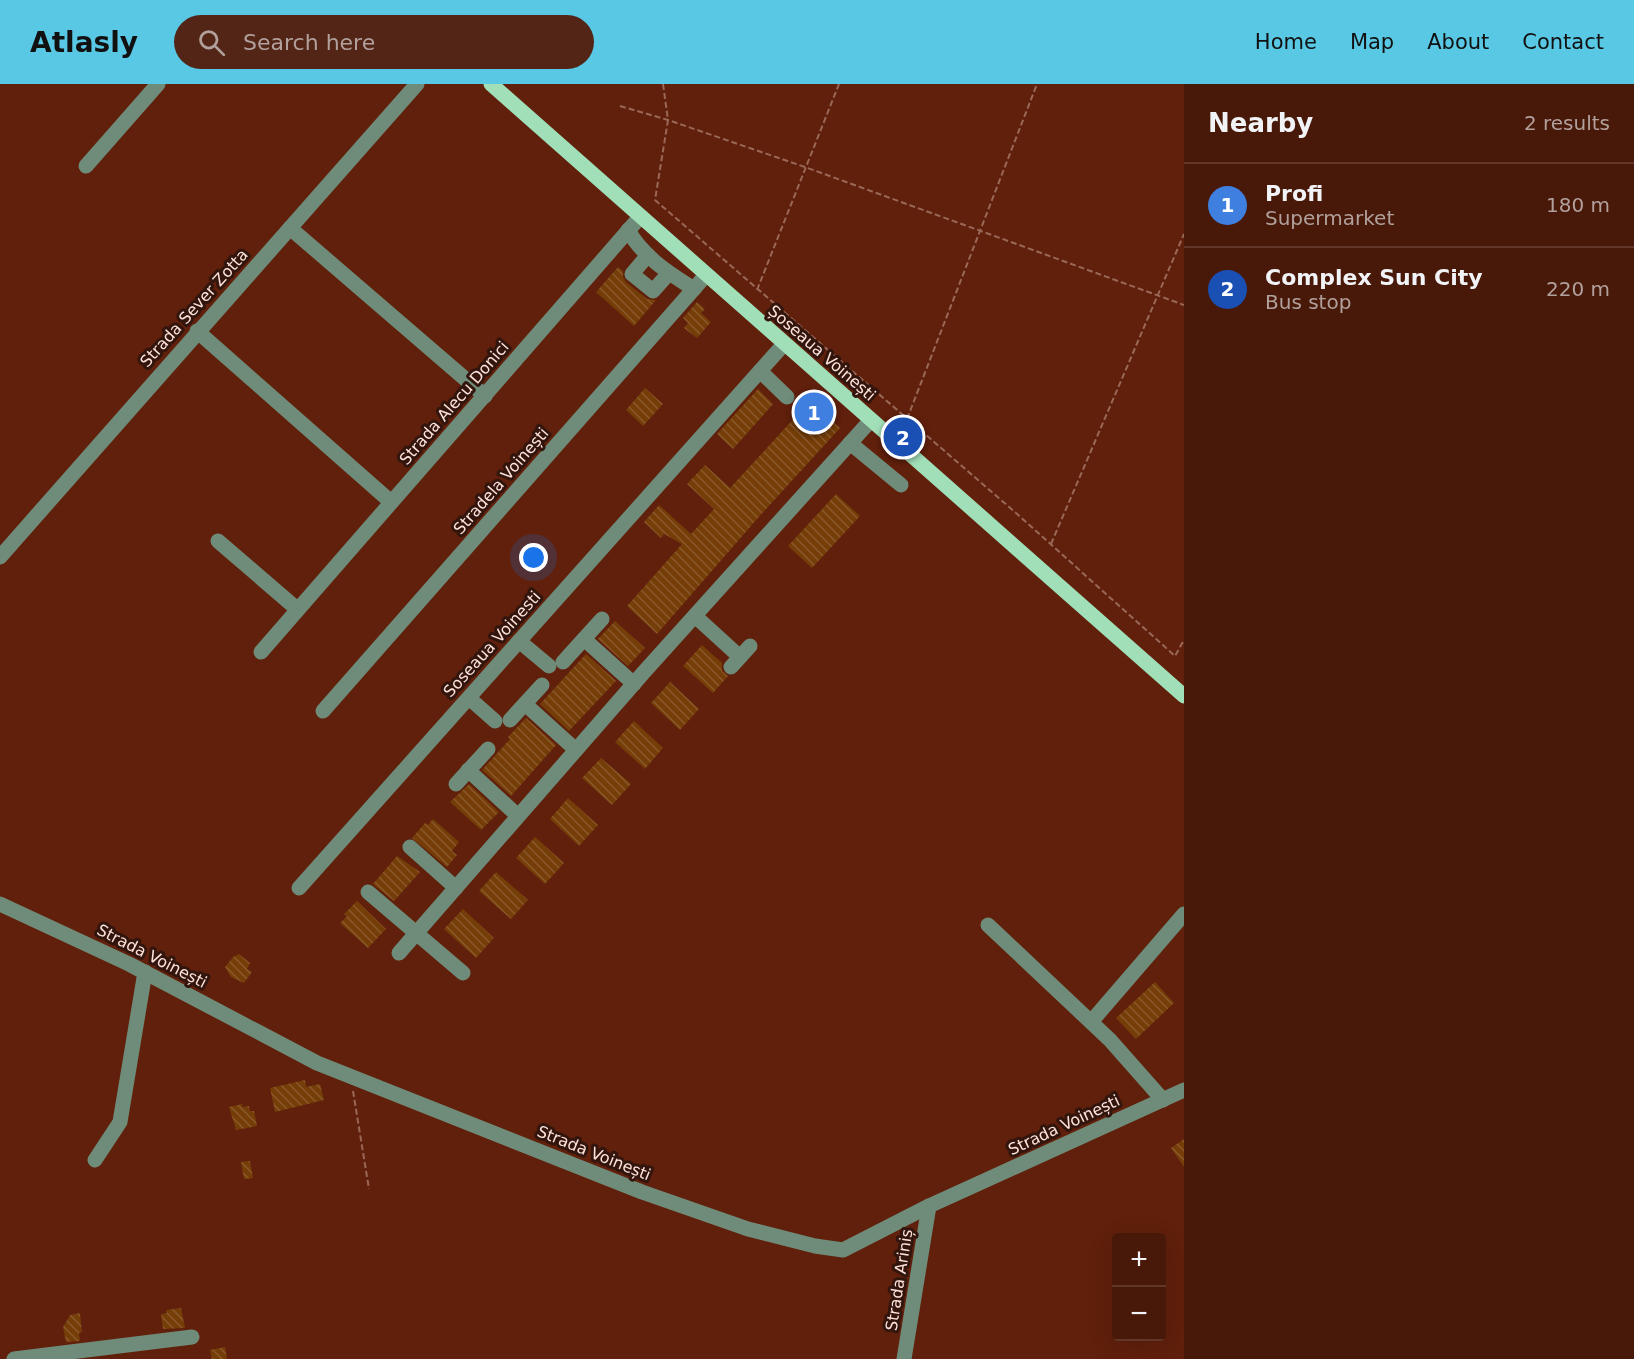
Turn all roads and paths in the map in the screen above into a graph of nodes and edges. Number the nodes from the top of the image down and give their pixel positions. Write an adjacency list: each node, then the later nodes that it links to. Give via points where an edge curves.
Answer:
1 (158, 84): 9 (street)
2 (417, 84): 12 (street, Strada Sever Zotta)
3 (490, 84): 11 (main road, Șoseaua Voinești)
4 (663, 84): 8 (path)
5 (839, 84): 10 (path)
6 (1036, 84): 14 (path)
7 (620, 106): 8 (path)
8 (668, 120): 10 (path); 20 (path, via 655,200)
9 (86, 166)
10 (805, 167): 14 (path); 20 (path)
11 (640, 217): 13 (street, Strada Alecu Donici); 18 (main road, Șoseaua Voinești)
12 (290, 228): 23 (street, Strada Sever Zotta); 26 (street)
13 (628, 230): 16 (street, via 636,245); 26 (street, Strada Alecu Donici)
14 (981, 232): 21 (path); 28 (path)
15 (1184, 234): 21 (path)
16 (648, 255): 17 (street); 17 (street, via 632,274 652,291)
17 (669, 273): 19 (street)
18 (706, 275): 19 (street, Stradela Voinești); 24 (main road, Șoseaua Voinești)
19 (694, 289): 49 (street, Stradela Voinești)
20 (757, 290): 28 (path)
21 (1157, 295): 22 (path); 34 (path)
22 (1184, 305)
23 (197, 331): 32 (street); 35 (street, Strada Sever Zotta)
24 (784, 344): 25 (street, Soseaua Voinesti); 29 (main road, Șoseaua Voinești)
25 (760, 372): 27 (street); 41 (street, Soseaua Voinesti)
26 (485, 396): 32 (street, Strada Alecu Donici)
27 (787, 397)
28 (907, 419): 34 (path)
29 (871, 420): 30 (street); 46 (main road, Șoseaua Voinești)
30 (850, 443): 31 (street); 37 (street)
31 (900, 485)
32 (391, 502): 36 (street, Strada Alecu Donici)
33 (218, 541): 36 (street)
34 (1051, 544): 40 (path, via 1175,656)
35 (0, 557)
36 (296, 610): 42 (street, Strada Alecu Donici)
37 (695, 616): 43 (street); 44 (street)
38 (602, 619): 39 (street)
39 (584, 639): 41 (street, via 556,664); 44 (street)
40 (1184, 640)
41 (519, 641): 47 (street, Soseaua Voinesti)
42 (261, 652)
43 (740, 657)
44 (634, 684): 51 (street)
45 (542, 685): 48 (street)
46 (1184, 696)
47 (469, 698): 48 (street, via 502,721); 56 (street, Soseaua Voinesti)
48 (525, 704): 51 (street)
49 (323, 711)
50 (488, 749): 52 (street)
51 (576, 750): 54 (street)
52 (468, 770): 53 (street); 54 (street)
53 (456, 784)
54 (519, 816): 57 (street)
55 (410, 847): 57 (street)
56 (299, 888)
57 (456, 888): 62 (street)
58 (368, 892): 62 (street)
59 (0, 904): 64 (street, Strada Voinești)
60 (1184, 914): 66 (street)
61 (988, 925): 66 (street)
62 (416, 933): 63 (street); 65 (street)
63 (399, 953)
64 (145, 972): 67 (street, Strada Voinești, via 317,1063); 70 (street, via 120,1122)
65 (463, 973)
66 (1091, 1022): 69 (street)
67 (350, 1075): 71 (path); 72 (street, Strada Voinești, via 653,1196 747,1229 815,1246 843,1250)
68 (1184, 1090): 69 (street, Strada Voinești)
69 (1163, 1100): 72 (street, Strada Voinești)
70 (95, 1160)
71 (369, 1189)
72 (929, 1206): 75 (street, Strada Ariniș)
73 (192, 1337): 74 (street)
74 (14, 1359)
75 (904, 1359)

